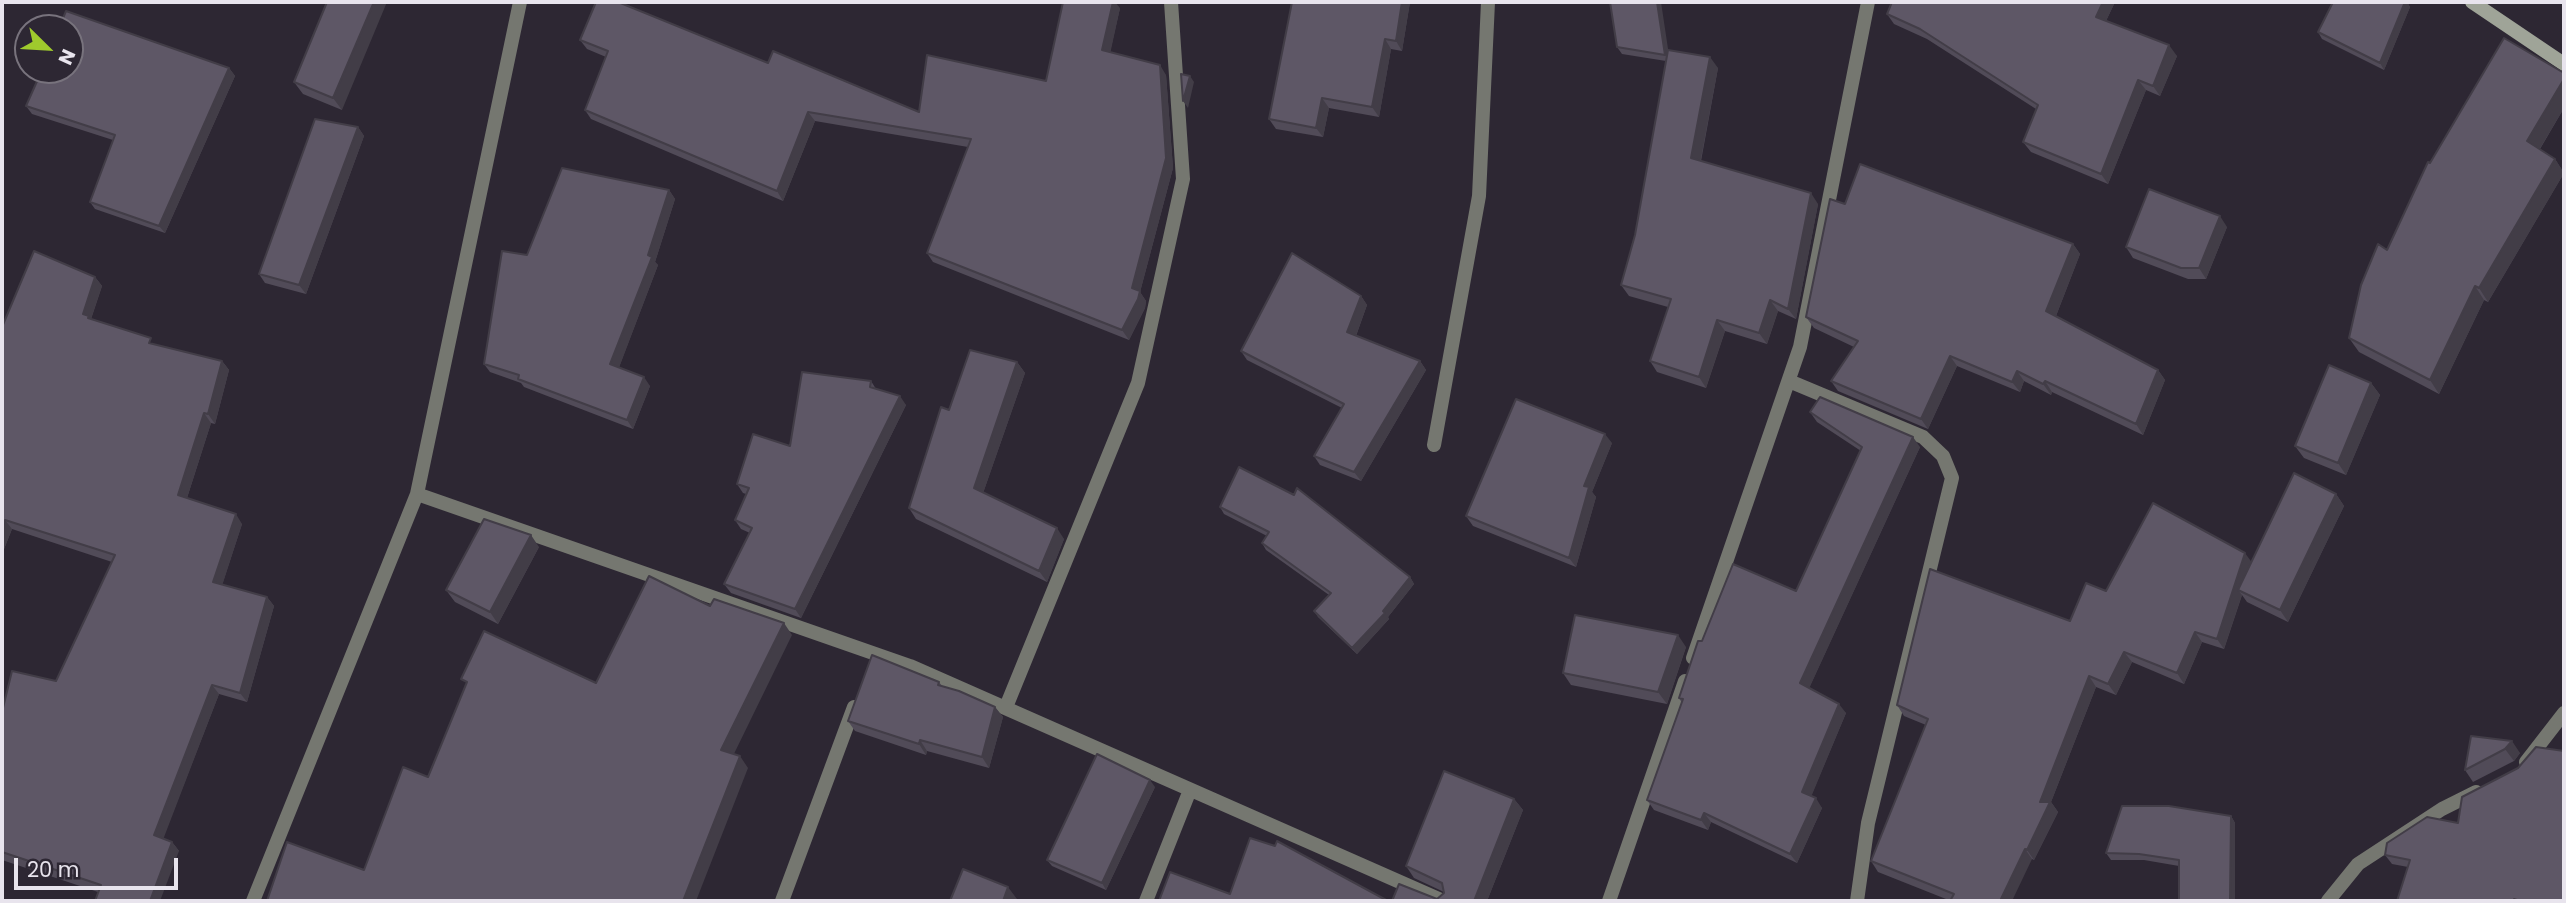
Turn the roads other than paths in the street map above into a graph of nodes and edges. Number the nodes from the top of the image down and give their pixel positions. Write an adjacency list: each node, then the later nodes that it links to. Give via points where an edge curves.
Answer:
1 (520, 2): 9 (street)
2 (1171, 2): 11 (street, via 1183,179 1138,383)
3 (1488, 2): 8 (street, via 1479,196)
4 (1868, 2): 7 (street, via 1800,347)
5 (2472, 2): 6 (street)
6 (2564, 64)
7 (1789, 381): 20 (street); 21 (street, via 1923,437 1943,456 1952,478 1868,823)
8 (1434, 445)
9 (417, 494): 11 (street); 16 (street)
10 (860, 692): 17 (street)
11 (1006, 708): 15 (street)
12 (2564, 713): 13 (street)
13 (2520, 769)
14 (2487, 786): 22 (street, via 2442,809 2358,864)
15 (1191, 790): 18 (street); 19 (street)
16 (253, 901)
17 (782, 901)
18 (1146, 901)
19 (1443, 901)
20 (1609, 901)
21 (1857, 901)
22 (2328, 901)

